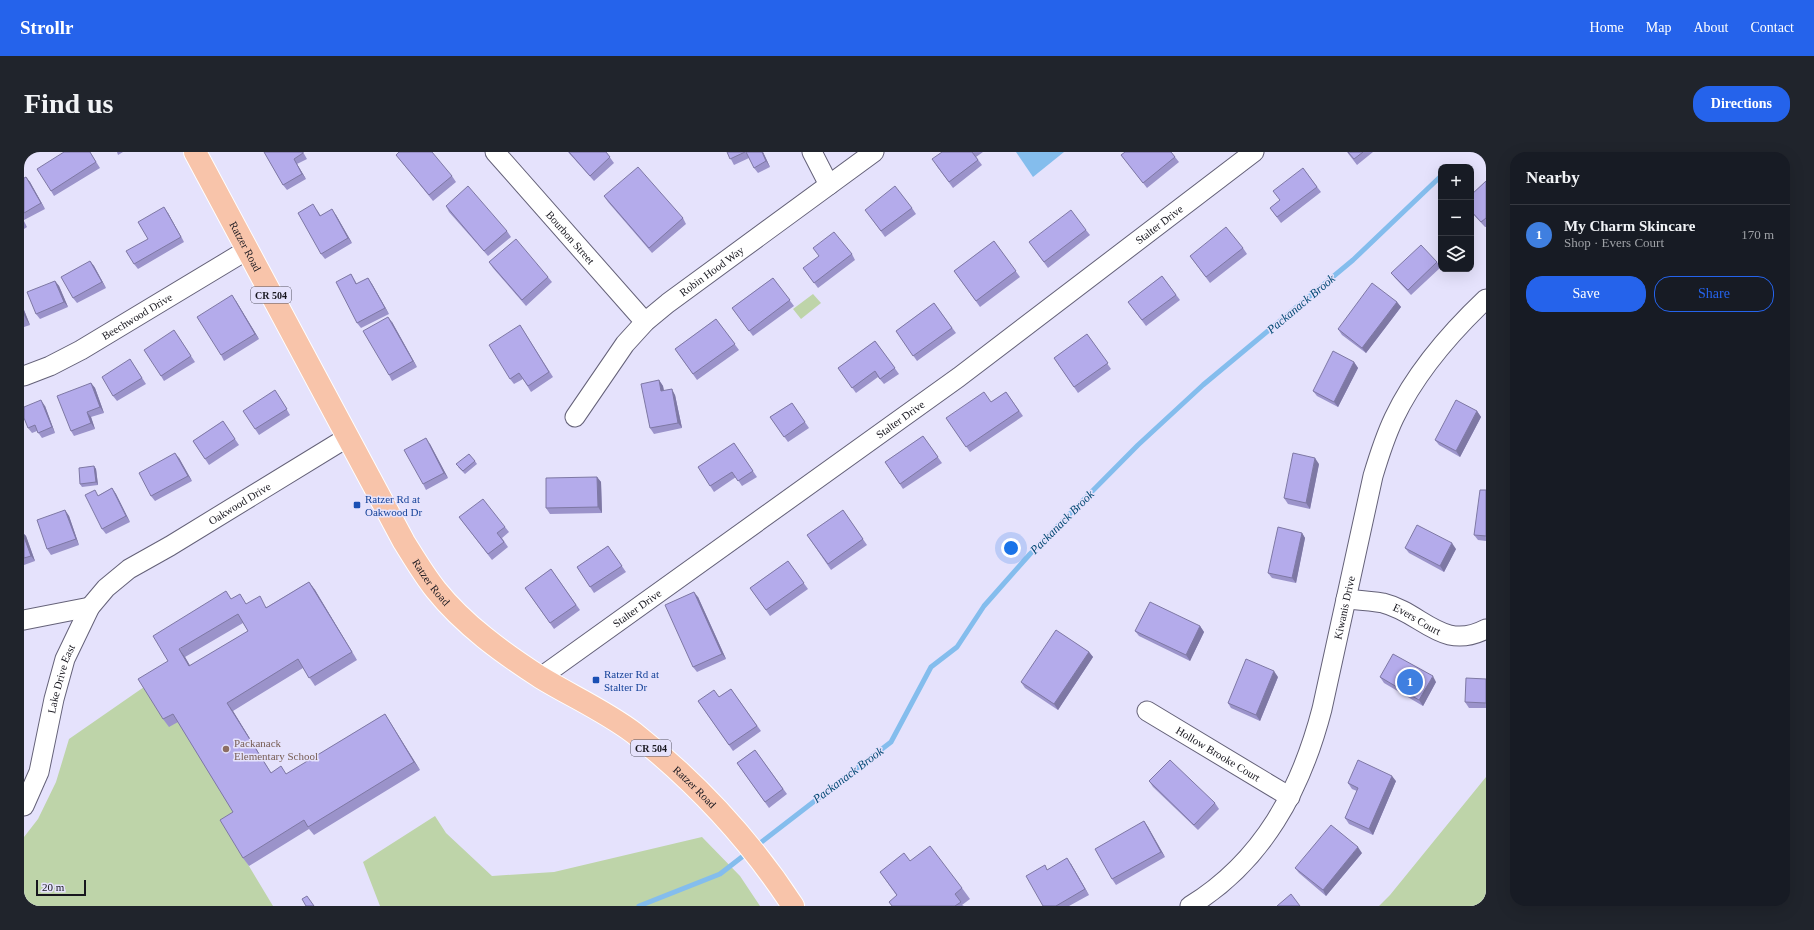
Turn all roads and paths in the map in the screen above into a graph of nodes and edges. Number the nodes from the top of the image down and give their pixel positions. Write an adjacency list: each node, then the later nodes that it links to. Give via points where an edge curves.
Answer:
1 (195, 152): 7 (main road, Ratzer Road / CR 504)
2 (495, 152): 9 (street, Bourbon Street)
3 (812, 152): 6 (street)
4 (874, 152): 6 (street, Robin Hood Way)
5 (1254, 152): 18 (street, Stalter Drive, via 959,377)
6 (829, 185): 9 (street, Robin Hood Way)
7 (247, 250): 10 (street, Beechwood Drive, via 80,350); 12 (main road, Ratzer Road / CR 504)
8 (1486, 299): 14 (street, Kiwanis Drive, via 1460,323 1434,354 1393,419 1373,476)
9 (645, 322): 11 (street, Robin Hood Way, via 625,344)
10 (24, 376)
11 (575, 417)
12 (348, 437): 13 (street, Oakwood Drive); 18 (main road, Ratzer Road / CR 504, via 404,542 436,590 467,622)
13 (130, 569): 15 (street, Lake Drive East, via 106,588)
14 (1346, 599): 17 (street, Evers Court, via 1384,603 1412,616 1437,632 1450,636 1464,636); 20 (street, Kiwanis Drive, via 1314,742)
15 (90, 608): 16 (street); 21 (street, Lake Drive East, via 64,659 39,772)
16 (24, 620)
17 (1486, 629)
18 (541, 677): 22 (main road, Ratzer Road / CR 504, via 633,732 705,796 749,846)
19 (1147, 711): 20 (street, Hollow Brooke Court)
20 (1290, 797): 23 (street, Kiwanis Drive, via 1268,833 1246,859 1221,883)
21 (24, 806)
22 (794, 906)
23 (1190, 906)

